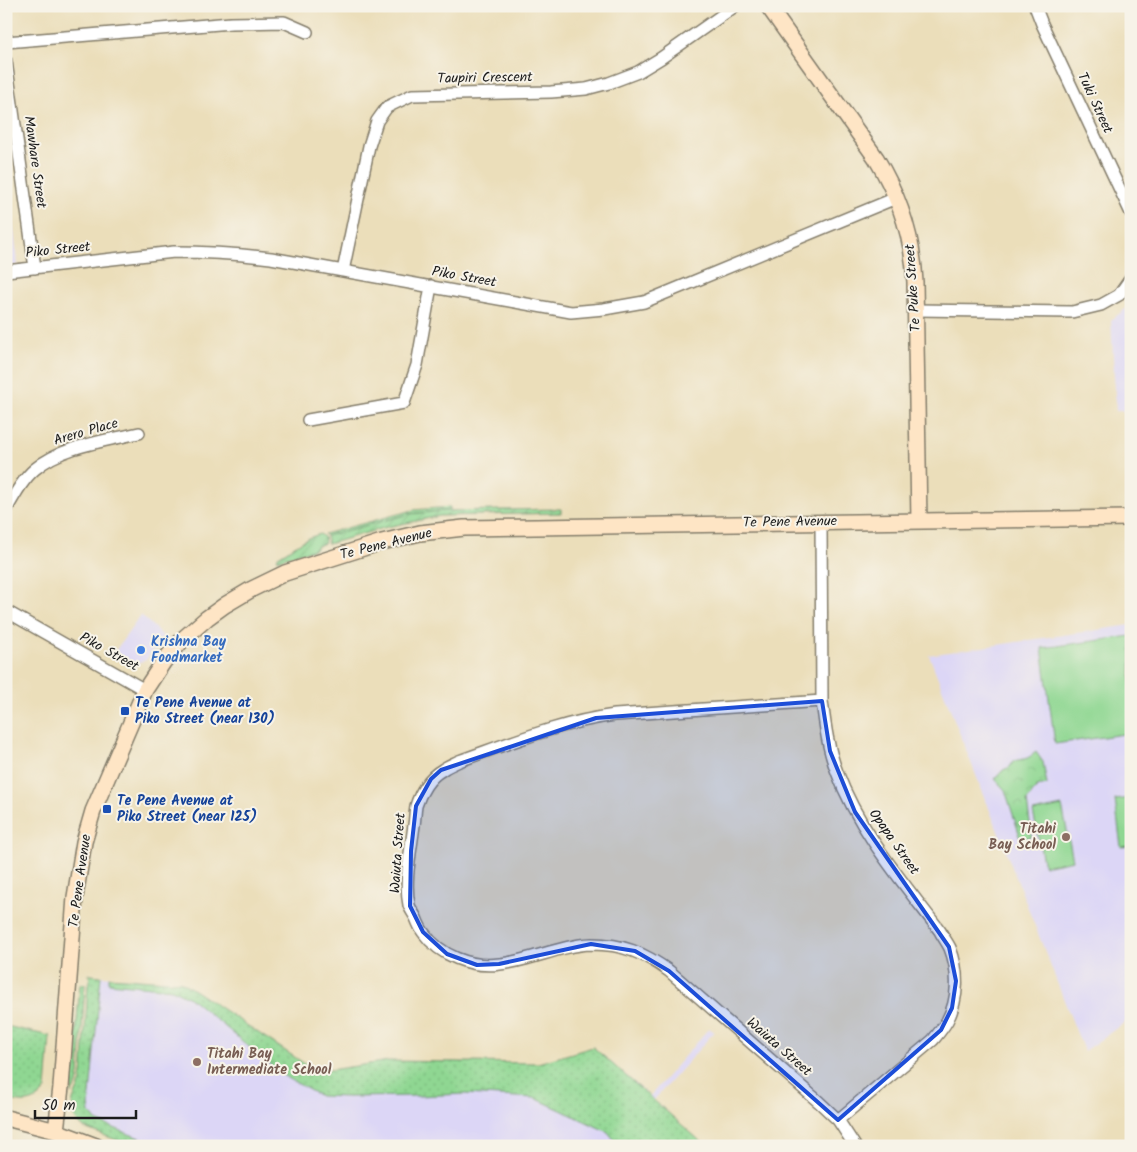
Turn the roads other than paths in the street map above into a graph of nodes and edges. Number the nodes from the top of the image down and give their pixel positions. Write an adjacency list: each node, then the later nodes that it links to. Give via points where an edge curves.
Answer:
1 (735, 6): 10 (street, Taupiri Crescent, via 661,58 638,72 609,83 551,92 412,94 387,107 377,121 369,146)
2 (768, 6): 7 (street, Te Puke Street, via 868,146)
3 (1035, 6): 8 (street, Tuki Street)
4 (306, 32): 5 (street, via 284,22 240,23)
5 (6, 42)
6 (6, 61): 9 (street, Mawhare Street)
7 (896, 198): 13 (street, Piko Street, via 636,304 571,312); 14 (street, Te Puke Street, via 911,242)
8 (1131, 213)
9 (35, 268): 10 (street, Piko Street, via 198,252 263,256); 11 (street, Piko Street)
10 (343, 270): 13 (street, Piko Street)
11 (6, 272)
12 (1131, 278): 14 (street, via 1119,295 1100,305 1072,312)
13 (431, 286): 15 (street, via 417,365 404,403)
14 (916, 310): 19 (street, Te Puke Street)
15 (308, 420)
16 (139, 433): 17 (street, Arero Place, via 67,450 52,458 34,470)
17 (6, 510)
18 (1131, 518): 19 (street, Te Pene Avenue)
19 (919, 521): 20 (street, Te Pene Avenue)
20 (821, 522): 22 (street, Te Pene Avenue, via 464,528 382,542 285,573 225,605 184,639 164,661); 23 (street, Opapa Street)
21 (6, 611): 22 (street, Piko Street)
22 (145, 690): 26 (street, Te Pene Avenue, via 93,811 84,842 76,897)
23 (822, 701): 25 (street, Opapa Street, via 830,751 855,812 940,931 955,963 956,981 956,994 948,1020 933,1040); 25 (street, Waiuta Street, via 596,718 572,722 459,761 431,778 416,806 408,884 410,906 423,932 447,954 477,965 499,964 591,944 635,951 653,959)
24 (6, 1118): 26 (street)
25 (838, 1120): 28 (street, Waiuta Street)
26 (56, 1131): 27 (street)
27 (96, 1146)
28 (855, 1146)

